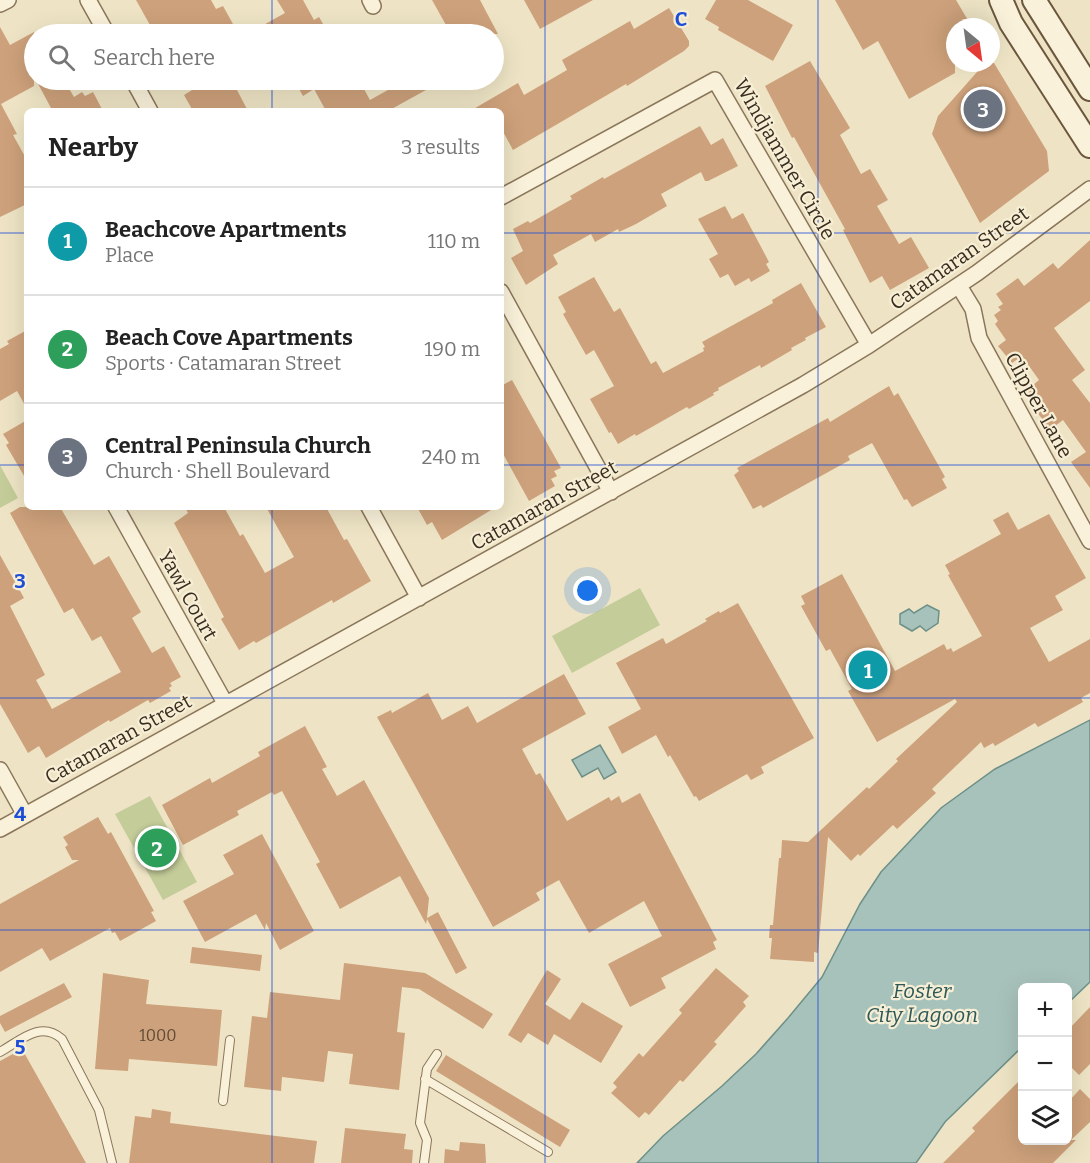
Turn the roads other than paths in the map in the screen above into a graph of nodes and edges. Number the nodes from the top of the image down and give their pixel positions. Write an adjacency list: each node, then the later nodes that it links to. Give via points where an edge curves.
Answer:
1 (8, 0): 5 (street)
2 (88, 0): 6 (street)
3 (1001, 0): 10 (main road)
4 (1034, 0): 7 (main road)
5 (0, 4)
6 (101, 24)
7 (1090, 89)
8 (138, 90): 9 (street)
9 (148, 108)
10 (1090, 146)
11 (1090, 189): 13 (street, Catamaran Street)
12 (504, 195): 15 (street, Windjammer Circle, via 715,80)
13 (959, 286): 15 (street, Catamaran Street); 19 (street, Clipper Lane, via 973,309 979,338)
14 (504, 297): 16 (street)
15 (869, 345): 16 (street, Catamaran Street)
16 (611, 492): 20 (street, Catamaran Street)
17 (118, 510): 21 (street, Yawl Court)
18 (371, 510): 20 (street)
19 (1090, 541)
20 (419, 598): 21 (street, Catamaran Street)
21 (225, 703): 23 (street, Catamaran Street)
22 (0, 770): 23 (street)
23 (25, 814): 24 (street, Catamaran Street)
24 (0, 829)
25 (230, 1040): 29 (lane)
26 (0, 1052): 31 (lane, via 40,1030 54,1031 99,1110)
27 (437, 1054): 28 (lane)
28 (425, 1079): 30 (lane); 32 (lane, via 420,1123 427,1140)
29 (223, 1101)
30 (548, 1152)
31 (112, 1163)
32 (424, 1163)

